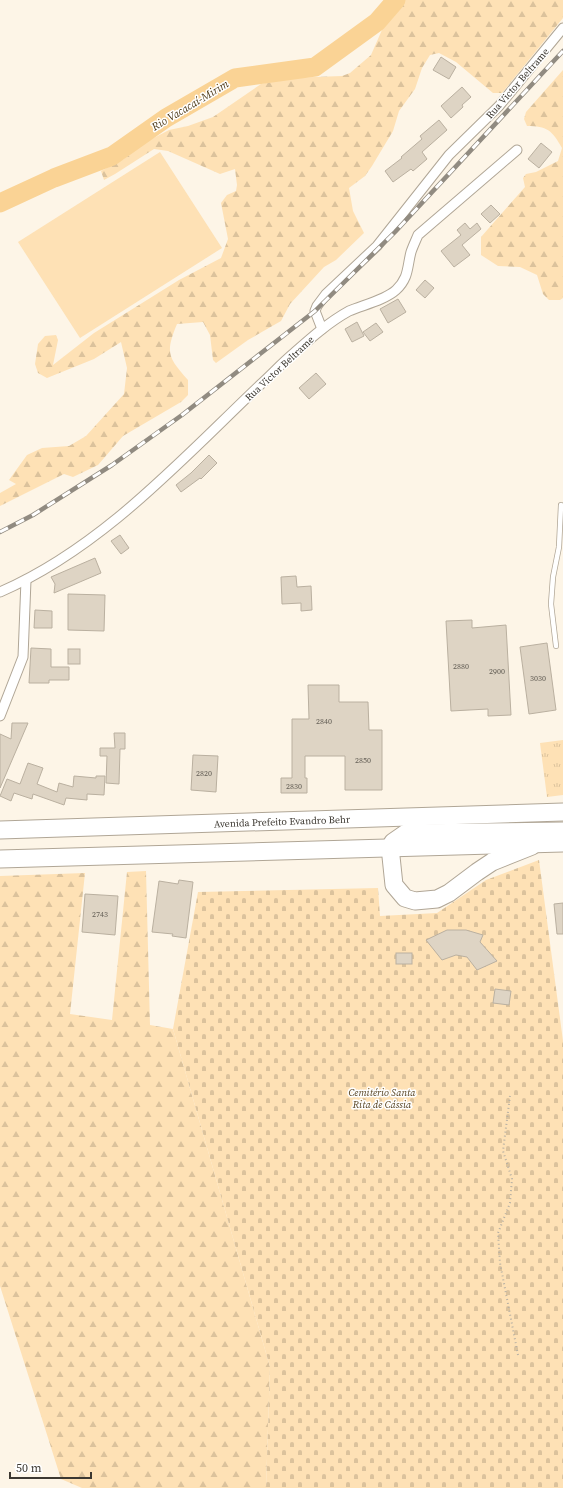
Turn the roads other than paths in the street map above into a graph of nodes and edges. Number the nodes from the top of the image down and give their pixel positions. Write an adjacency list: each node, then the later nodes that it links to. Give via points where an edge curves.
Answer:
1 (563, 28): 3 (street, Rua Victor Beltrame, via 499,106 449,155 377,246 326,294 315,311)
2 (517, 150): 3 (street, via 418,235 411,251 408,272 395,290 350,311)
3 (322, 329): 5 (street, Rua Victor Beltrame, via 292,354 170,471 105,527)
4 (560, 504): 7 (lane, via 559,547 551,604)
5 (26, 580): 6 (street, Rua Victor Beltrame); 8 (street, via 23,658)
6 (0, 592)
7 (556, 646)
8 (0, 716)
9 (563, 812): 10 (highway, Avenida Prefeito Evandro Behr)
10 (0, 830)
11 (563, 830): 14 (highway, via 406,833)
12 (539, 843): 13 (highway); 14 (highway); 14 (highway, via 492,862 449,893 426,901 406,898 394,886)
13 (563, 843)
14 (390, 847): 15 (highway)
15 (0, 859)

